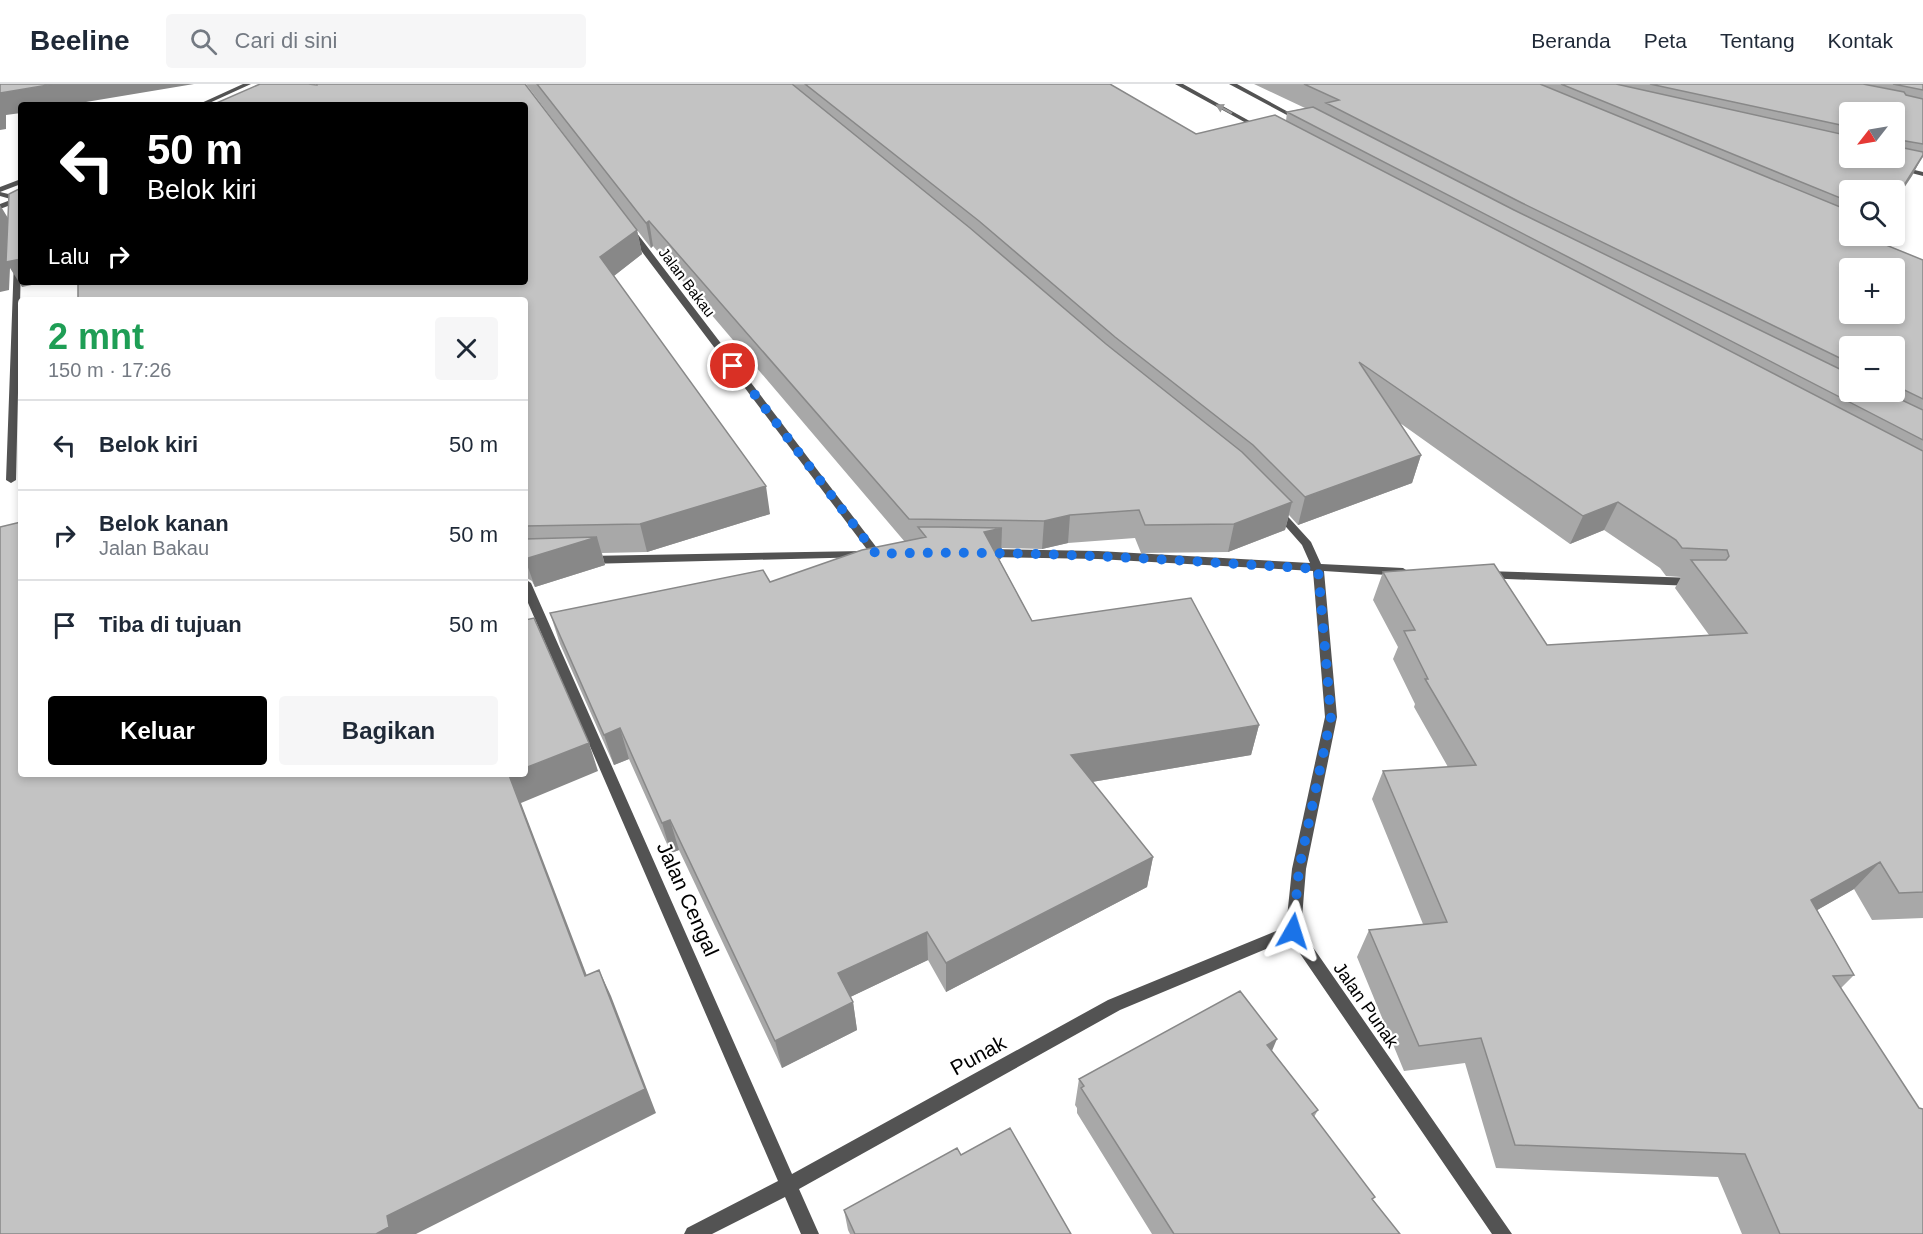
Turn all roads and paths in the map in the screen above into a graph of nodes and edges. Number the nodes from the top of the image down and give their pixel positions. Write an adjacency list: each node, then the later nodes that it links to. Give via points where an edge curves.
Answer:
1 (248, 84): 4 (street)
2 (1178, 84): 6 (street, one-way to 2)
3 (1232, 84): 5 (street)
4 (207, 102)
5 (1304, 122)
6 (1272, 135)
7 (1896, 168): 8 (street)
8 (1923, 174)
9 (18, 183): 10 (street)
10 (0, 192): 11 (street)
11 (18, 198)
12 (18, 200): 13 (street)
13 (0, 207)
14 (626, 225): 19 (street, Jalan Bakau, via 881,554)
15 (17, 246): 16 (street)
16 (11, 480)
17 (1265, 498): 20 (street, via 1307,544)
18 (977, 552): 20 (street, via 1098,555)
19 (572, 560)
20 (1318, 569): 21 (street); 25 (street, via 1331,717 1299,869)
21 (1411, 572)
22 (1470, 574): 23 (street)
23 (1704, 583)
24 (528, 590): 26 (street, Jalan Cengal)
25 (1293, 931): 26 (street, Punak, via 1114,1005); 29 (street, Jalan Punak)
26 (789, 1185): 27 (street, Punak); 28 (street, Jalan Cengal)
27 (693, 1234)
28 (810, 1234)
29 (1503, 1234)

